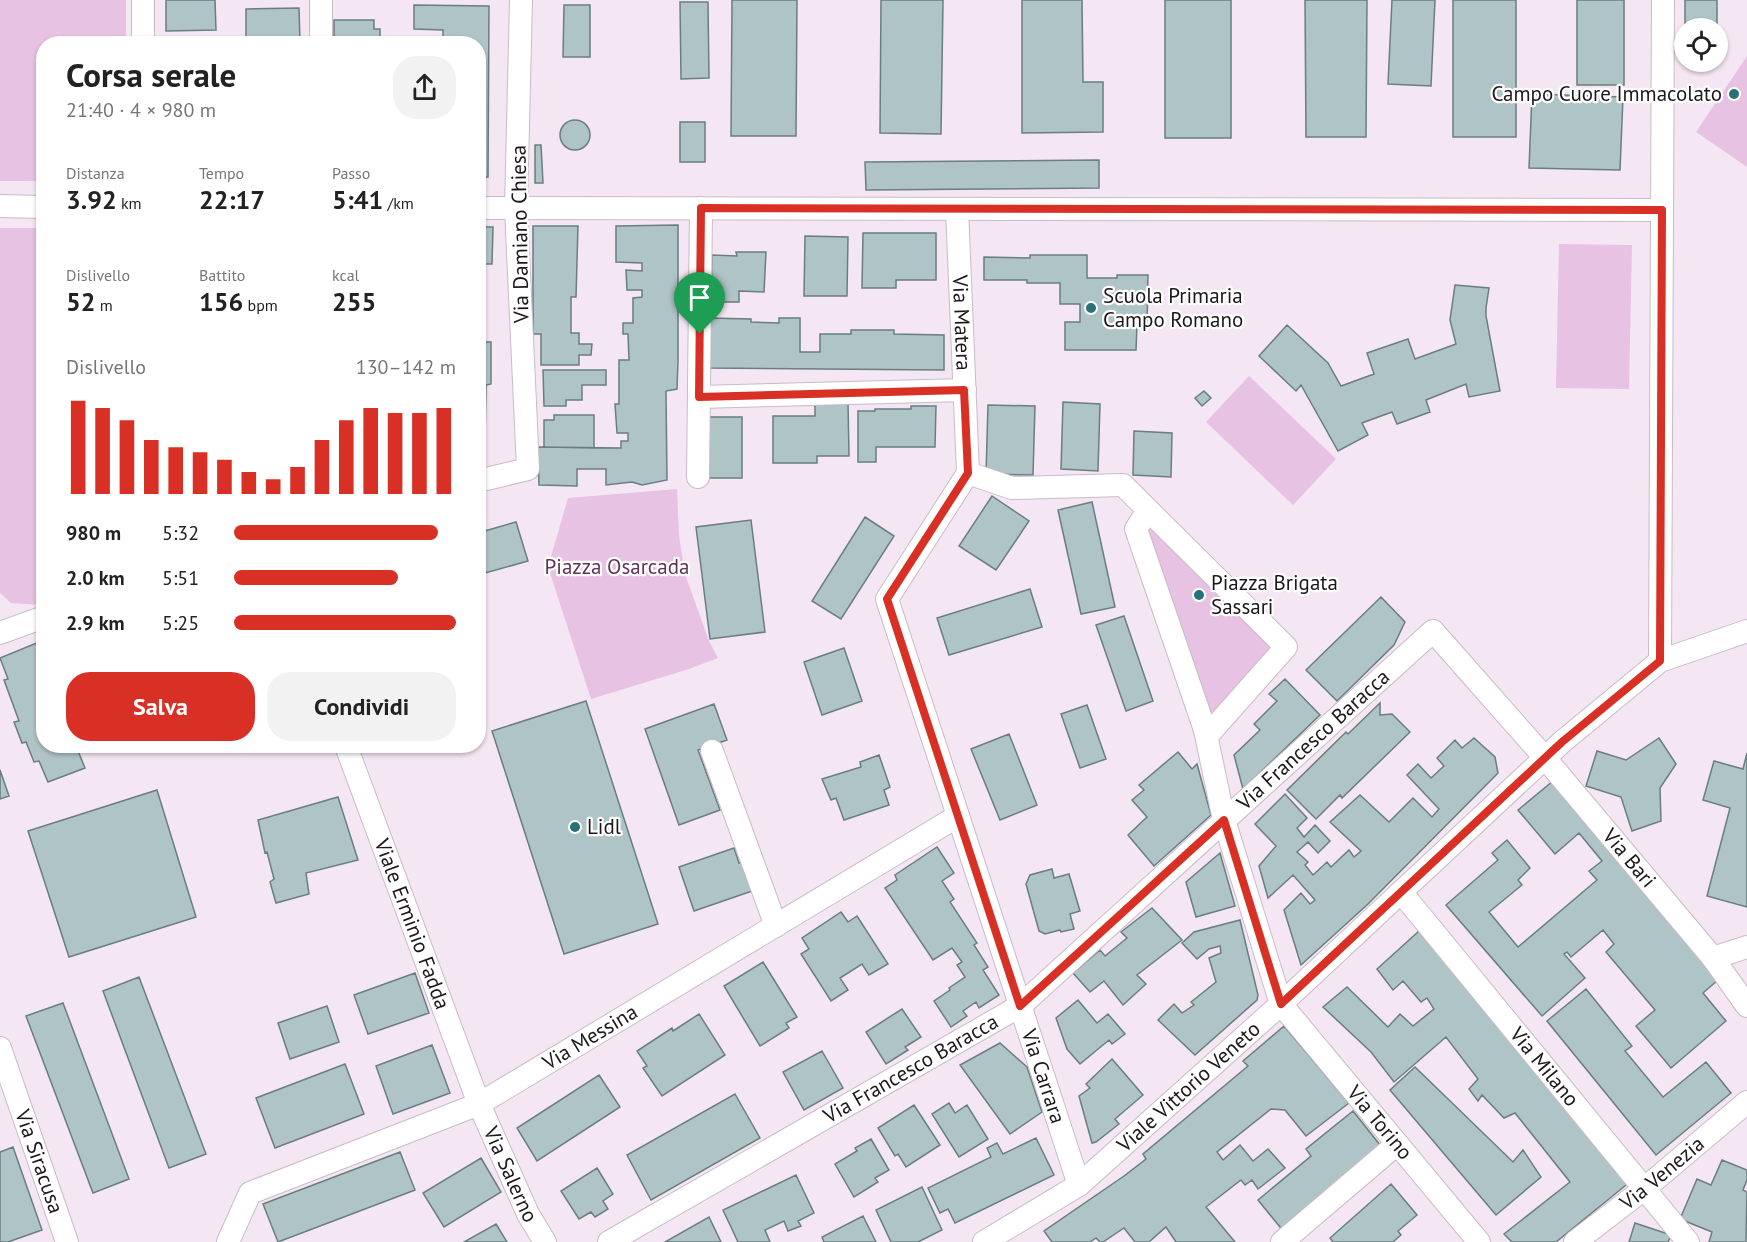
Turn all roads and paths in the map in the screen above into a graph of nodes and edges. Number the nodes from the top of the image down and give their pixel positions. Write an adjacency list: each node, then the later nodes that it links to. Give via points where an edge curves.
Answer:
1 (143, 0): 5 (street)
2 (321, 0): 6 (street)
3 (521, 0): 10 (street, Via Damiano Chiesa)
4 (1664, 0): 13 (street)
5 (143, 36)
6 (321, 36)
7 (0, 206): 8 (street)
8 (36, 207)
9 (486, 208): 10 (street)
10 (516, 208): 11 (street); 18 (street, Via Damiano Chiesa, via 528,469)
11 (701, 208): 12 (street); 15 (street)
12 (957, 209): 13 (street); 14 (street, Via Matera)
13 (1662, 210): 23 (street)
14 (964, 390): 15 (street); 16 (street, Via Matera)
15 (699, 397): 17 (street)
16 (968, 473): 19 (street, via 1012,488 1123,485); 28 (street, Via Carrara, via 887,599)
17 (698, 477)
18 (486, 479)
19 (1148, 510): 24 (street, via 1136,529); 24 (street, via 1286,647)
20 (36, 620): 22 (street)
21 (1747, 631): 23 (street, Viale Vittorio Veneto)
22 (0, 633)
23 (1660, 661): 27 (street, Viale Vittorio Veneto)
24 (1207, 736): 29 (street)
25 (712, 751): 31 (street)
26 (349, 753): 39 (street, Viale Erminio Fadda)
27 (1545, 758): 29 (street, Via Francesco Baracca, via 1433,631); 30 (street, Viale Vittorio Veneto); 33 (street, Via Bari)
28 (958, 816): 31 (street, Via Messina); 35 (street, Via Carrara)
29 (1224, 820): 34 (street); 35 (street, Via Francesco Baracca)
30 (1401, 892): 34 (street, Viale Vittorio Veneto); 42 (street, Via Milano)
31 (776, 926): 39 (street, Via Messina)
32 (1747, 947): 33 (street)
33 (1713, 958): 36 (street, Via Bari)
34 (1281, 1004): 40 (street, Via Torino); 41 (street, Viale Vittorio Veneto)
35 (1020, 1006): 41 (street, Via Carrara); 46 (street, Via Francesco Baracca)
36 (1747, 1006)
37 (0, 1048): 43 (street, Via Siracusa)
38 (1747, 1102): 42 (street, Via Venezia)
39 (479, 1104): 44 (street, Via Messina, via 250,1193); 45 (street, Via Salerno, via 528,1214)
40 (1396, 1144): 48 (street); 49 (street, Via Torino)
41 (1079, 1185): 47 (street, Viale Vittorio Veneto)
42 (1644, 1189): 50 (street, Via Venezia); 51 (street, Via Milano)
43 (67, 1242)
44 (228, 1242)
45 (545, 1242)
46 (609, 1242)
47 (984, 1242)
48 (1282, 1242)
49 (1479, 1242)
50 (1575, 1242)
51 (1688, 1242)

